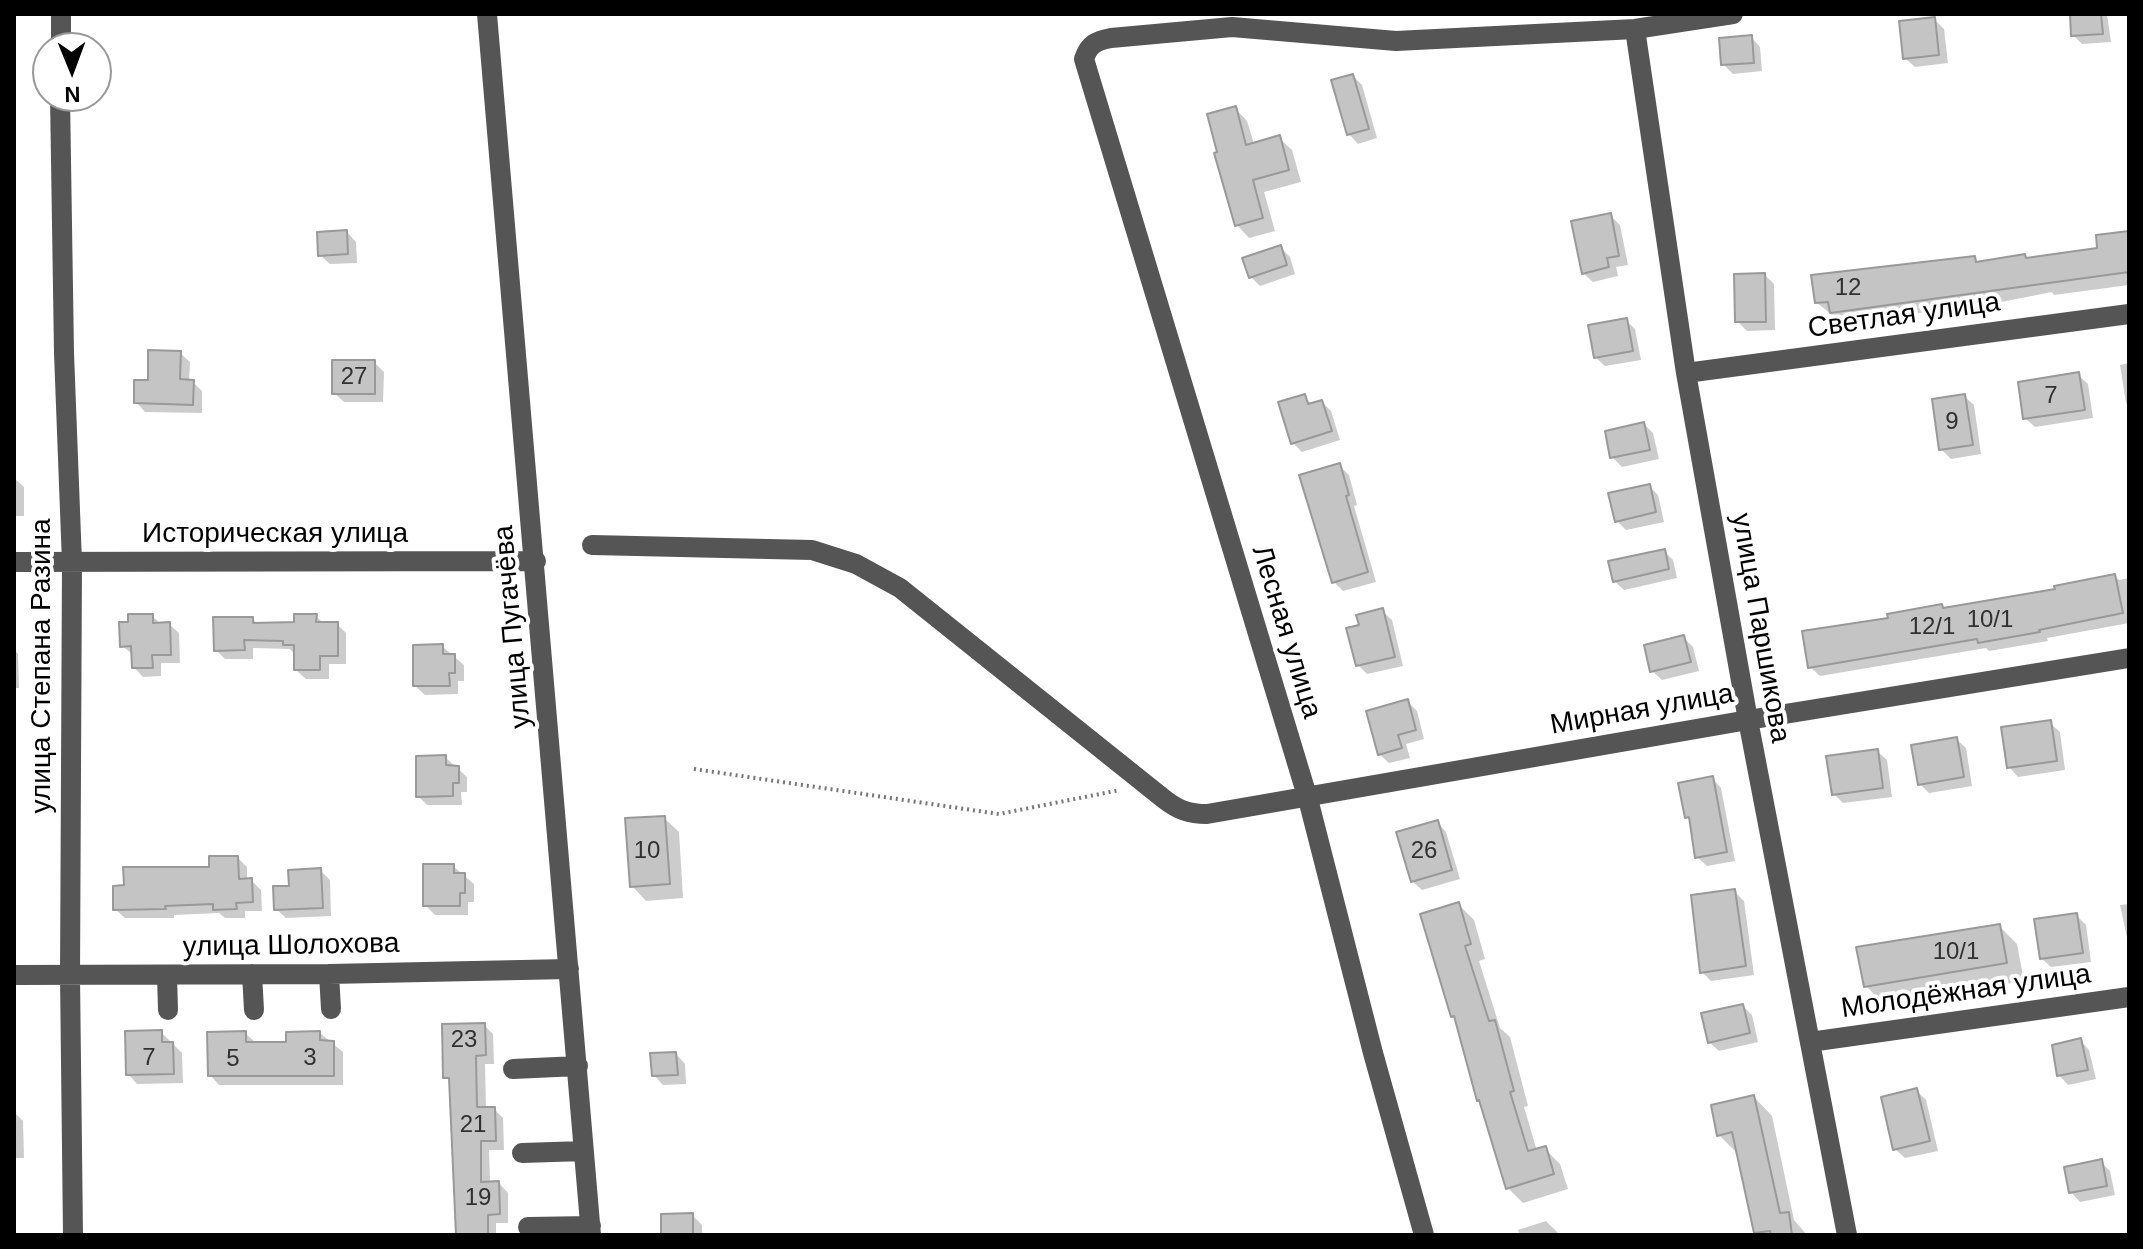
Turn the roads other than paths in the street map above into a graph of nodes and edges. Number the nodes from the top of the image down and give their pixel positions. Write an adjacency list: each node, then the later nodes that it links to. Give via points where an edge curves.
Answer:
1 (487, 14): 8 (street, улица Пугачёва)
2 (1733, 14): 3 (street)
3 (1635, 29): 6 (street, улица Паршикова); 13 (street, Лесная улица, via 1396,41 1232,27 1111,38 1088,49 1087,73)
4 (60, 112): 10 (street, улица Степана Разина)
5 (2129, 314): 6 (street, Светлая улица)
6 (1686, 373): 12 (street, улица Паршикова)
7 (592, 545): 13 (street, Мирная улица, via 812,550 856,564 900,588 1177,809 1207,814)
8 (536, 561): 10 (street, Историческая улица); 14 (street, улица Пугачёва)
9 (14, 562): 10 (street, Историческая улица)
10 (72, 563): 19 (street, улица Степана Разина)
11 (2129, 658): 12 (street, Мирная улица)
12 (1748, 720): 13 (street, Мирная улица); 24 (street, улица Паршикова)
13 (1308, 799): 32 (street, Лесная улица)
14 (569, 969): 16 (street, улица Шолохова); 25 (street, улица Пугачёва)
15 (252, 974): 16 (street, улица Шолохова); 18 (street, улица Шолохова); 23 (street)
16 (329, 974): 21 (street)
17 (14, 975): 19 (street, улица Шолохова)
18 (167, 975): 19 (street, улица Шолохова); 22 (street)
19 (70, 976): 31 (street, улица Степана Разина)
20 (2129, 997): 24 (street, Молодёжная улица)
21 (331, 1009)
22 (168, 1010)
23 (254, 1010)
24 (1810, 1042): 33 (street, улица Паршикова)
25 (578, 1066): 26 (street); 27 (street, улица Пугачёва)
26 (513, 1069)
27 (584, 1151): 28 (street); 30 (street, улица Пугачёва)
28 (522, 1153)
29 (528, 1227): 30 (street)
30 (591, 1230)
31 (73, 1235)
32 (1424, 1235)
33 (1847, 1235)

